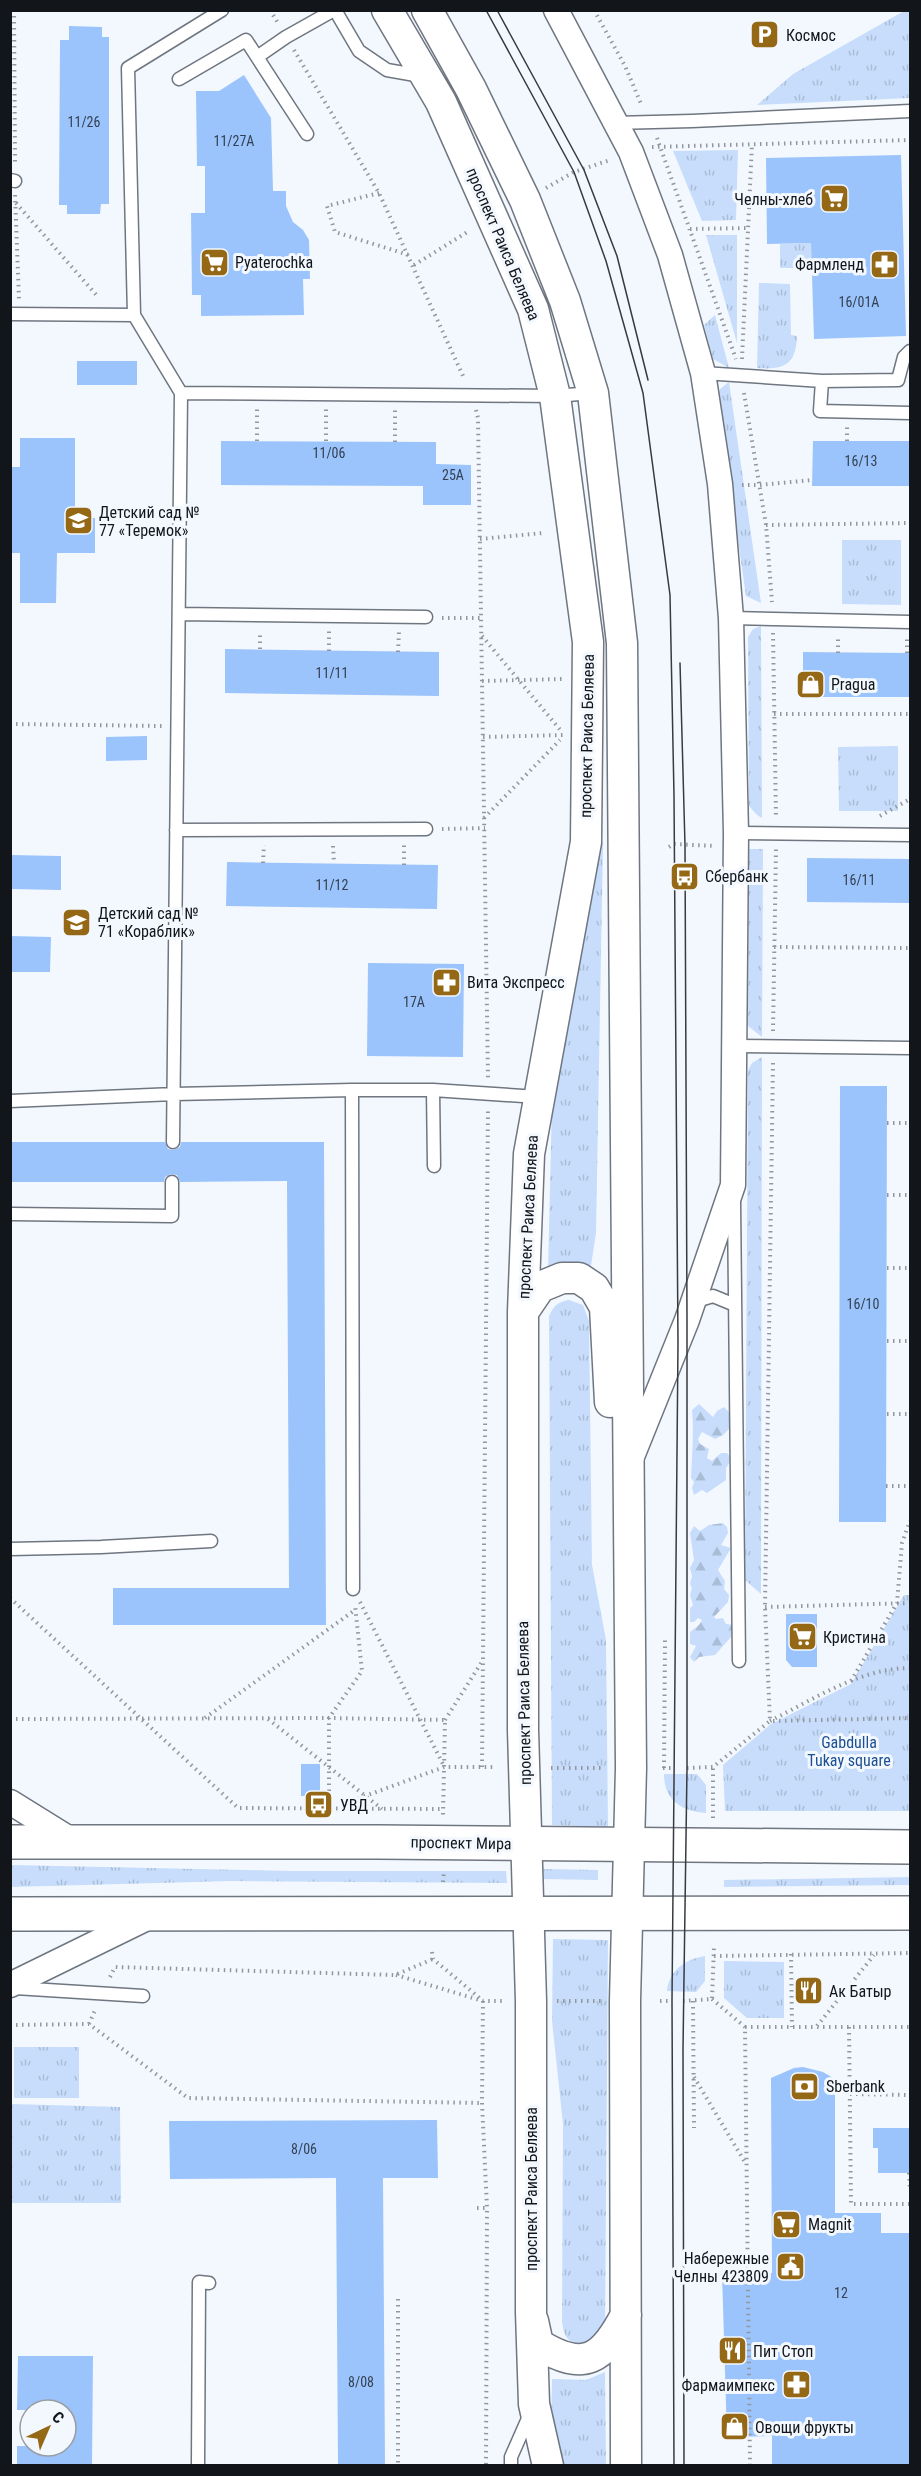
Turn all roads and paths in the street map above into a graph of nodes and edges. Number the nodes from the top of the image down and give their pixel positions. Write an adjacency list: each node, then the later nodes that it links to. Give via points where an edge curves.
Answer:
1 (14, 10): 18 (path)
2 (222, 10): 29 (lane, via 128,68)
3 (270, 10): 8 (path)
4 (334, 10): 8 (lane); 10 (lane, via 359,51 387,70)
5 (387, 10): 10 (street, проспект Раиса Беляева)
6 (428, 10): 36 (street, проспект Раиса Беляева, via 525,200 565,301)
7 (556, 10): 13 (street)
8 (286, 37): 9 (lane); 20 (path)
9 (257, 57): 11 (lane, via 246,40); 14 (lane)
10 (426, 77): 40 (street, проспект Раиса Беляева, via 494,216 533,309)
11 (179, 79)
12 (910, 111): 13 (lane)
13 (614, 123): 17 (street)
14 (307, 134)
15 (910, 140): 16 (path)
16 (752, 144): 17 (path, via 641,147); 23 (path)
17 (631, 152): 19 (path, via 574,172); 31 (street, via 670,255)
18 (13, 181): 21 (path)
19 (538, 192)
20 (379, 193): 25 (path); 25 (path, via 327,206 335,232)
21 (16, 203): 27 (path); 28 (path)
22 (475, 228): 26 (path)
23 (748, 228): 24 (path); 32 (path)
24 (690, 229)
25 (409, 255): 26 (path)
26 (414, 266): 39 (path)
27 (15, 314): 28 (lane)
28 (113, 315): 29 (lane)
29 (134, 315): 34 (lane)
30 (910, 351): 33 (lane, via 904,357 898,380)
31 (703, 373): 32 (lane); 46 (street)
32 (742, 376): 33 (lane)
33 (822, 381): 41 (lane, via 820,411)
34 (182, 393): 35 (lane); 51 (lane)
35 (257, 393): 37 (lane); 42 (path)
36 (593, 393): 40 (lane); 98 (street, проспект Раиса Беляева, via 622,643)
37 (326, 394): 38 (lane); 43 (path)
38 (395, 394): 39 (lane); 44 (path)
39 (472, 395): 40 (lane); 50 (path, via 478,418)
40 (555, 396): 57 (street, проспект Раиса Беляева, via 588,642)
41 (910, 413)
42 (257, 441)
43 (326, 441)
44 (395, 442)
45 (812, 480): 46 (path)
46 (720, 484): 54 (street)
47 (910, 523): 48 (path)
48 (766, 525)
49 (543, 533): 50 (path)
50 (480, 539): 53 (path)
51 (179, 614): 52 (lane); 63 (lane)
52 (426, 618): 53 (path)
53 (482, 618): 56 (path)
54 (731, 618): 55 (lane); 68 (street)
55 (910, 622)
56 (482, 635): 58 (path); 59 (path)
57 (588, 678): 58 (path); 78 (street, проспект Раиса Беляева, via 586,842)
58 (519, 680): 59 (path); 64 (path, via 565,735)
59 (482, 681): 64 (path)
60 (774, 714): 61 (path)
61 (910, 714)
62 (10, 724): 63 (path)
63 (177, 726): 67 (lane)
64 (484, 818): 65 (path)
65 (484, 828): 66 (path); 77 (path)
66 (426, 829): 67 (lane)
67 (177, 830): 76 (lane)
68 (736, 833): 69 (lane); 72 (street)
69 (910, 835)
70 (774, 947): 71 (path)
71 (910, 948)
72 (734, 1046): 73 (lane); 85 (street)
73 (910, 1048)
74 (352, 1090): 75 (lane); 76 (lane); 104 (lane)
75 (433, 1090): 77 (lane); 83 (lane)
76 (174, 1094): 79 (lane); 82 (lane)
77 (489, 1094): 78 (lane); 111 (path)
78 (538, 1097): 93 (street, проспект Раиса Беляева, via 529,1154)
79 (10, 1101)
80 (887, 1123): 81 (path)
81 (910, 1123)
82 (172, 1142)
83 (434, 1166)
84 (172, 1182): 88 (lane, via 172,1216)
85 (734, 1185): 91 (street); 92 (lane)
86 (887, 1195): 87 (path)
87 (910, 1195)
88 (12, 1214)
89 (887, 1268): 90 (path)
90 (910, 1268)
91 (693, 1302): 92 (lane, via 713,1296); 98 (street)
92 (735, 1305): 112 (lane)
93 (523, 1312): 98 (street, via 540,1287 562,1278 579,1278 594,1288 605,1307 610,1413); 141 (street, проспект Раиса Беляева)
94 (887, 1341): 95 (path)
95 (910, 1341)
96 (886, 1414): 97 (path)
97 (910, 1414)
98 (630, 1461): 142 (street, проспект Раиса Беляева)
99 (886, 1486): 100 (path)
100 (910, 1486)
101 (910, 1521): 106 (path, via 902,1543)
102 (211, 1541): 103 (lane)
103 (10, 1549)
104 (353, 1589): 109 (path); 121 (path)
105 (10, 1598): 120 (path)
106 (897, 1603): 107 (path); 108 (path); 114 (path)
107 (910, 1604)
108 (765, 1607)
109 (355, 1610): 115 (path); 117 (path, via 362,1671)
110 (665, 1640): 129 (path)
111 (484, 1658): 122 (path); 124 (path)
112 (739, 1661)
113 (910, 1668): 114 (path, via 889,1668)
114 (851, 1681): 118 (path, via 770,1721)
115 (204, 1718): 116 (path); 120 (path)
116 (267, 1718): 117 (path); 126 (path)
117 (329, 1718): 121 (path); 126 (path)
118 (910, 1718)
119 (10, 1719): 120 (path)
120 (142, 1719): 133 (path, via 238,1808)
121 (420, 1719): 122 (path); 123 (path)
122 (445, 1720): 123 (path)
123 (444, 1767): 124 (path); 131 (path); 134 (path)
124 (482, 1767): 125 (path)
125 (494, 1767)
126 (329, 1768): 131 (path); 133 (path)
127 (551, 1768): 128 (path)
128 (607, 1768)
129 (664, 1768)
130 (687, 1768): 138 (path, via 713,1767)
131 (365, 1796): 135 (path, via 349,1802); 136 (path)
132 (10, 1802): 140 (street)
133 (329, 1809): 135 (path)
134 (442, 1809): 136 (path); 137 (path)
135 (348, 1810): 136 (path)
136 (383, 1810)
137 (443, 1818)
138 (713, 1825)
139 (10, 1842): 140 (main road, проспект Мира)
140 (76, 1843): 141 (main road, проспект Мира)
141 (526, 1844): 142 (main road, проспект Мира); 146 (street, проспект Раиса Беляева)
142 (629, 1845): 143 (main road, проспект Мира); 147 (street, проспект Раиса Беляева)
143 (910, 1847)
144 (444, 1871): 145 (path)
145 (443, 1882)
146 (528, 1913): 147 (main road); 150 (main road); 191 (street, проспект Раиса Беляева)
147 (628, 1913): 148 (main road); 192 (street, проспект Раиса Беляева)
148 (910, 1913)
149 (10, 1914): 150 (main road)
150 (154, 1914): 159 (street)
151 (714, 1947): 156 (path)
152 (432, 1952): 157 (path)
153 (910, 1953): 155 (path)
154 (791, 1954): 155 (path); 156 (path); 174 (path)
155 (874, 1954): 175 (path)
156 (714, 1956): 162 (path)
157 (433, 1959): 158 (path); 163 (path)
158 (395, 1975): 160 (path, via 115,1967); 163 (path)
159 (10, 1986): 160 (lane)
160 (103, 1993): 161 (lane); 171 (path)
161 (143, 1996)
162 (712, 1999): 170 (path); 173 (path)
163 (483, 2001): 164 (path); 181 (path)
164 (502, 2001)
165 (552, 2001): 166 (path)
166 (608, 2001)
167 (660, 2001): 168 (path)
168 (672, 2001)
169 (683, 2001): 170 (path)
170 (693, 2001): 178 (path)
171 (89, 2024): 172 (path); 181 (path, via 188,2098)
172 (10, 2025)
173 (745, 2027): 174 (path); 183 (path)
174 (792, 2027): 175 (path)
175 (817, 2027): 176 (path)
176 (849, 2027): 177 (path); 179 (path)
177 (910, 2027)
178 (694, 2077): 182 (path); 183 (path)
179 (850, 2094): 180 (path); 186 (path, via 850,2204)
180 (910, 2095)
181 (482, 2103): 188 (path)
182 (694, 2128)
183 (747, 2166): 200 (path)
184 (909, 2173): 185 (path)
185 (910, 2191)
186 (910, 2204)
187 (477, 2208): 188 (path)
188 (487, 2208): 196 (path)
189 (209, 2283): 194 (lane, via 199,2282)
190 (398, 2299): 195 (path)
191 (531, 2312): 192 (street, via 538,2344 557,2356 578,2360 596,2355 612,2341); 193 (street, проспект Раиса Беляева)
192 (626, 2315): 199 (street, проспект Раиса Беляева)
193 (534, 2404): 197 (lane, via 511,2457); 198 (street, проспект Раиса Беляева)
194 (198, 2466)
195 (398, 2466)
196 (486, 2466)
197 (511, 2466)
198 (548, 2466)
199 (626, 2466)
200 (750, 2466)

